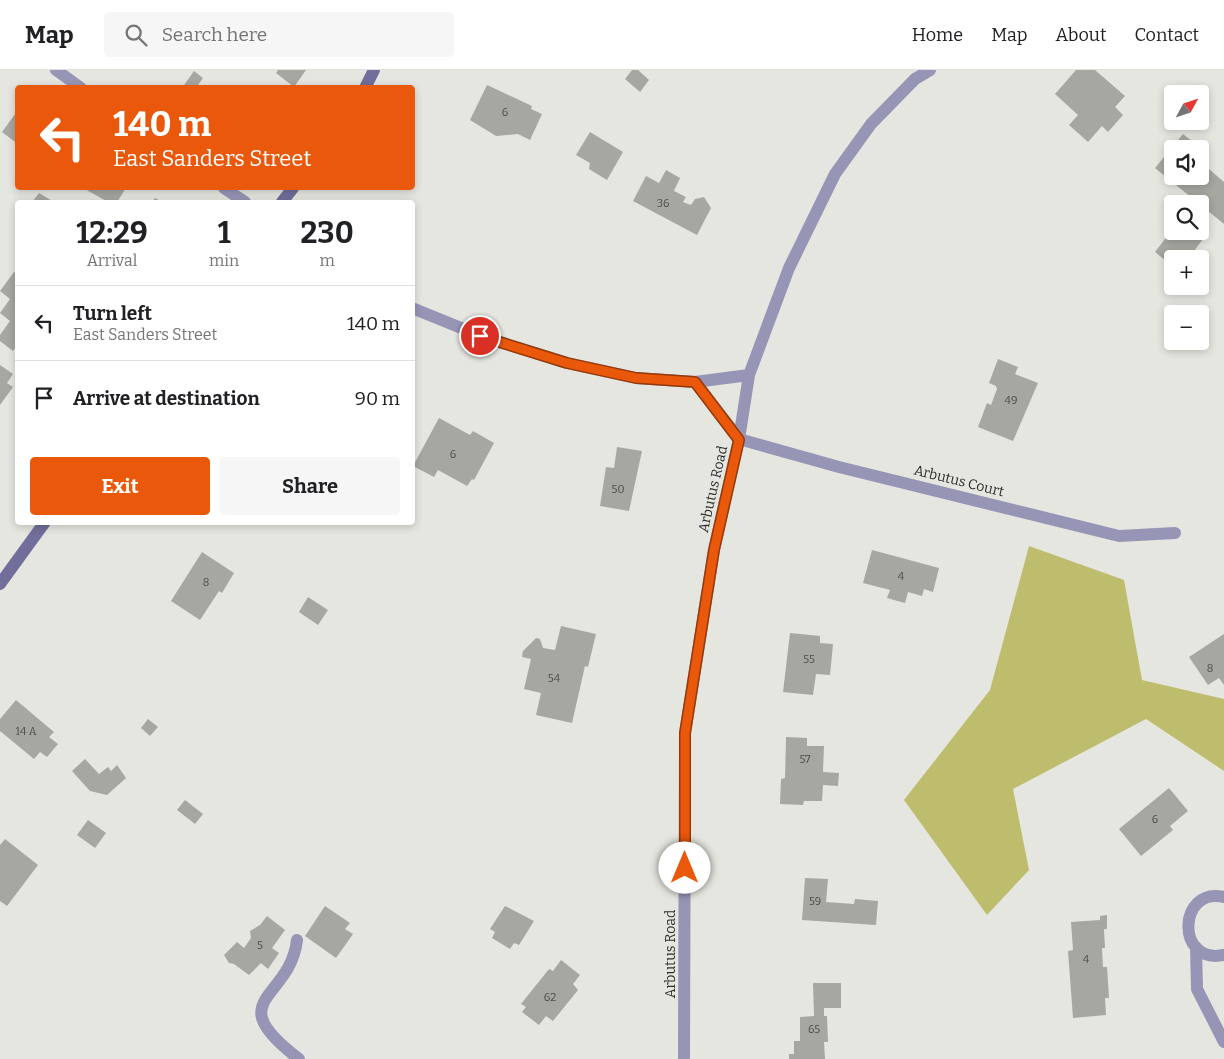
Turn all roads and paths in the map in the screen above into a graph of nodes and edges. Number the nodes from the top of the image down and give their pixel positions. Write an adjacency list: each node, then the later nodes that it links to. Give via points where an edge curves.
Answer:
1 (56, 70): 4 (street)
2 (374, 70): 5 (main road)
3 (930, 70): 11 (street, Arbutus Road, via 915,80 871,124 834,174 789,268)
4 (77, 85)
5 (366, 85)
6 (227, 190): 8 (street)
7 (291, 190): 9 (main road)
8 (242, 200)
9 (284, 200)
10 (415, 309): 12 (street, via 480,336 567,363 636,378)
11 (749, 375): 12 (street); 13 (street, Arbutus Road)
12 (695, 382): 13 (street)
13 (739, 440): 15 (street, Arbutus Court, via 1119,536); 22 (street, Arbutus Road, via 714,550 685,733)
14 (44, 525): 16 (main road)
15 (1174, 533)
16 (0, 584)
17 (1224, 897): 19 (street, via 1209,897 1193,909 1187,928)
18 (297, 940): 23 (street, via 296,955 261,1008 262,1018 275,1038)
19 (1196, 947): 20 (street, via 1212,956); 21 (street, via 1196,989)
20 (1224, 955)
21 (1224, 1042)
22 (682, 1058)
23 (300, 1059)

